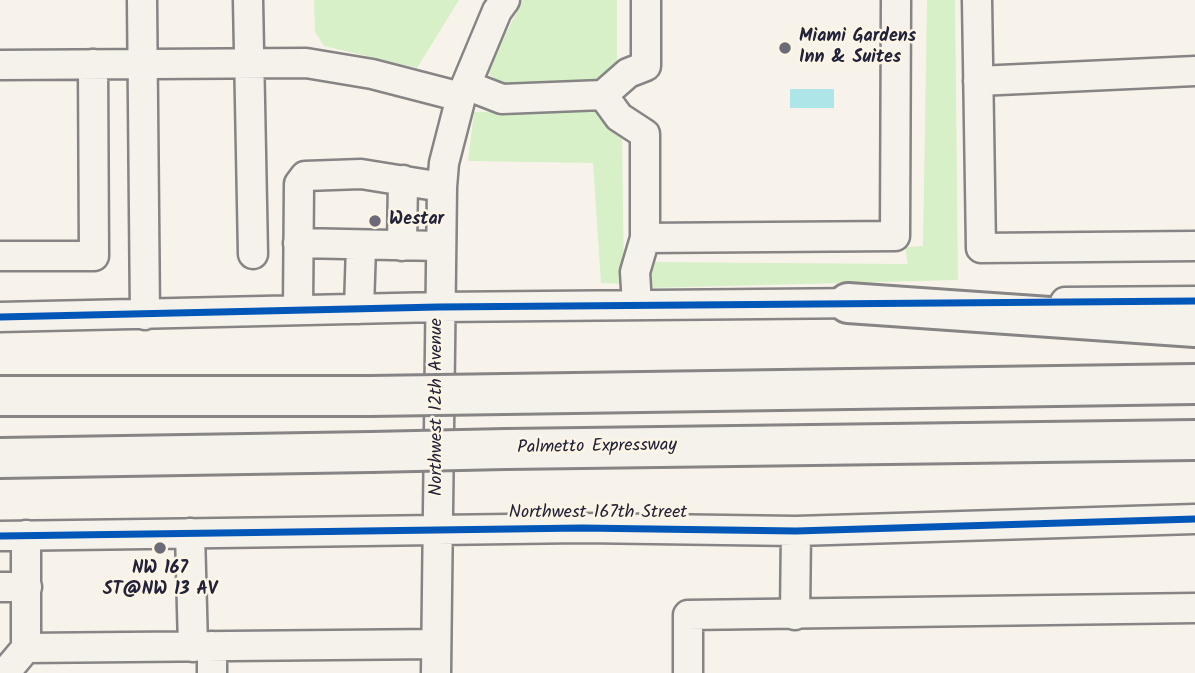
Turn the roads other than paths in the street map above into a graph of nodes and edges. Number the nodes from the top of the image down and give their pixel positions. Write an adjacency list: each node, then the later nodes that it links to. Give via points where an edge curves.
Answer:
1 (142, 0): 9 (street)
2 (248, 0): 7 (street)
3 (505, 0): 13 (street, Northwest 12th Avenue)
4 (646, 0): 14 (street, via 646,66 628,73)
5 (896, 0): 17 (street, via 895,236)
6 (977, 0): 12 (street)
7 (249, 63): 9 (street); 13 (street, via 306,63); 23 (street)
8 (93, 64): 9 (street); 10 (street); 24 (street, via 94,256)
9 (143, 64): 31 (street)
10 (0, 65)
11 (1195, 71): 12 (street)
12 (978, 80): 22 (street, via 981,248)
13 (463, 91): 14 (street, via 502,99); 16 (street, Northwest 12th Avenue)
14 (603, 95): 17 (street, via 619,117 645,134)
15 (403, 180): 16 (street); 18 (street, via 361,174 305,176 299,184); 20 (street)
16 (442, 187): 21 (street, Northwest 12th Avenue)
17 (645, 238): 27 (street, via 635,272)
18 (298, 243): 19 (street); 30 (street)
19 (361, 246): 20 (street); 29 (street)
20 (402, 246): 21 (street)
21 (440, 246): 28 (street, Northwest 12th Avenue)
22 (1195, 246)
23 (253, 254)
24 (0, 256)
25 (1195, 301): 26 (street)
26 (848, 303): 27 (street); 33 (highway)
27 (637, 305): 28 (street)
28 (438, 307): 29 (street); 42 (street, Northwest 12th Avenue)
29 (359, 309): 30 (street)
30 (298, 310): 31 (street)
31 (145, 315): 32 (street)
32 (0, 317)
33 (1195, 327)
34 (1195, 384): 35 (highway, bridge, via 370,396)
35 (0, 396)
36 (1195, 440): 37 (highway, Palmetto Expressway)
37 (993, 443): 38 (highway, Palmetto Expressway, bridge); 39 (highway)
38 (0, 458)
39 (1195, 466)
40 (1195, 519): 41 (street, Northwest 167th Street)
41 (796, 531): 42 (street, Northwest 167th Street, via 582,528); 47 (street)
42 (437, 532): 43 (street, Northwest 167th Street); 48 (street, Northwest 12th Avenue)
43 (190, 533): 44 (street, Northwest 167th Street); 50 (street)
44 (13, 536): 45 (street)
45 (13, 587): 49 (street)
46 (1195, 608): 47 (street)
47 (795, 615): 53 (street, via 688,615)
48 (436, 644): 50 (street); 52 (street, Northwest 12th Avenue)
49 (26, 648): 50 (street); 51 (street)
50 (206, 655)
51 (5, 673)
52 (436, 673)
53 (688, 673)

